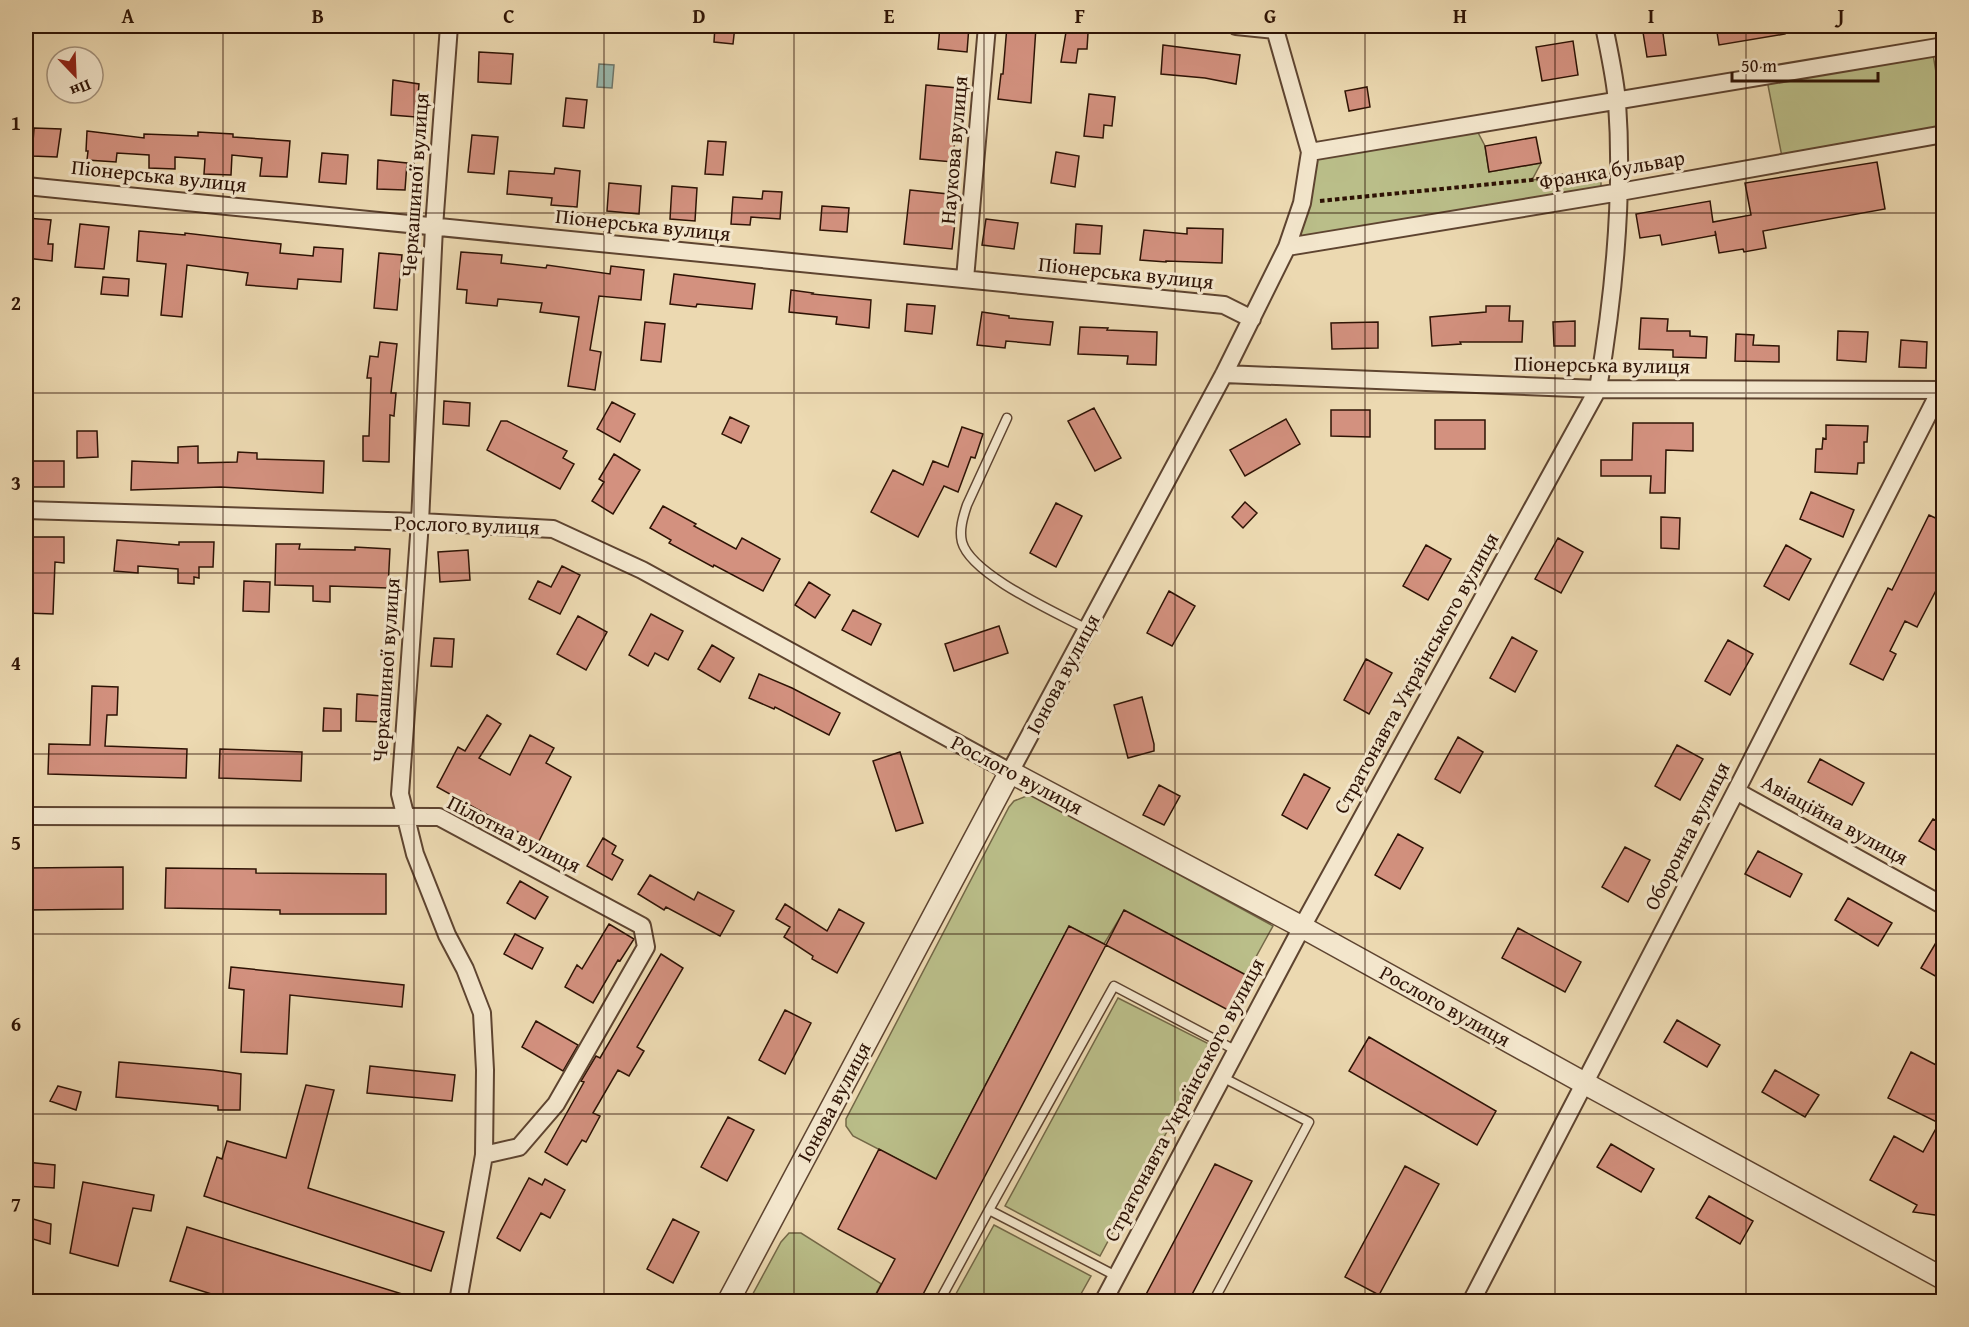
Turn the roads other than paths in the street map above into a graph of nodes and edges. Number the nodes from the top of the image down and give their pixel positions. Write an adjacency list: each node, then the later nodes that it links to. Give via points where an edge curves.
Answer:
1 (450, 26): 12 (street, Черкашиної вулиця)
2 (987, 26): 14 (street, Наукова вулиця)
3 (1236, 26): 5 (street)
4 (1604, 26): 7 (street, Стратонавта Українського вулиця)
5 (1274, 28): 9 (street, Іонова вулиця)
6 (1944, 46): 7 (street)
7 (1617, 100): 9 (street); 11 (street, Стратонавта Українського вулиця)
8 (1944, 134): 11 (street, Франка бульвар)
9 (1310, 152): 13 (street, Іонова вулиця, via 1302,203)
10 (26, 186): 12 (street, Піонерська вулиця)
11 (1620, 192): 13 (street, Франка бульвар); 17 (street, Стратонавта Українського вулиця, via 1608,328)
12 (434, 227): 14 (street, Піонерська вулиця); 21 (street, Черкашиної вулиця)
13 (1287, 247): 15 (street, Іонова вулиця)
14 (965, 279): 15 (street, Піонерська вулиця, via 1224,305)
15 (1252, 319): 16 (street, Іонова вулиця)
16 (1224, 374): 17 (street, Піонерська вулиця); 22 (street, Іонова вулиця)
17 (1598, 389): 18 (street, Піонерська вулиця); 28 (street, Стратонавта Українського вулиця)
18 (1942, 389): 24 (street, Оборонна вулиця)
19 (1007, 418): 22 (lane, via 967,506 962,520 962,543 972,561 991,577)
20 (26, 510): 21 (street, Рослого вулиця)
21 (420, 522): 23 (street, Рослого вулиця, via 553,528 642,570); 26 (street, Черкашиної вулиця, via 400,794)
22 (1087, 629): 23 (street, Іонова вулиця)
23 (1010, 772): 28 (street, Рослого вулиця); 37 (street, Іонова вулиця)
24 (1736, 791): 27 (street, Авіаційна вулиця); 31 (street, Оборонна вулиця)
25 (26, 816): 26 (street, Пілотна вулиця)
26 (405, 816): 32 (street, Черкашиної вулиця, via 415,854 482,1013); 32 (street, Пілотна вулиця, via 439,817 642,926 646,947 556,1104 519,1147)
27 (1944, 906)
28 (1302, 927): 29 (street, Стратонавта Українського вулиця); 31 (street, Рослого вулиця)
29 (1235, 1050): 30 (street, Стратонавта Українського вулиця); 33 (lane, via 1114,986)
30 (1222, 1077): 34 (street, Стратонавта Українського вулиця); 40 (lane, via 1310,1122)
31 (1584, 1083): 35 (street, Рослого вулиця); 41 (street, Оборонна вулиця)
32 (484, 1155): 36 (street, Черкашиної вулиця)
33 (989, 1210): 34 (lane); 38 (lane)
34 (1116, 1276): 39 (street, Стратонавта Українського вулиця)
35 (1944, 1279)
36 (458, 1302)
37 (728, 1302)
38 (939, 1302)
39 (1103, 1302)
40 (1213, 1302)
41 (1471, 1302)

